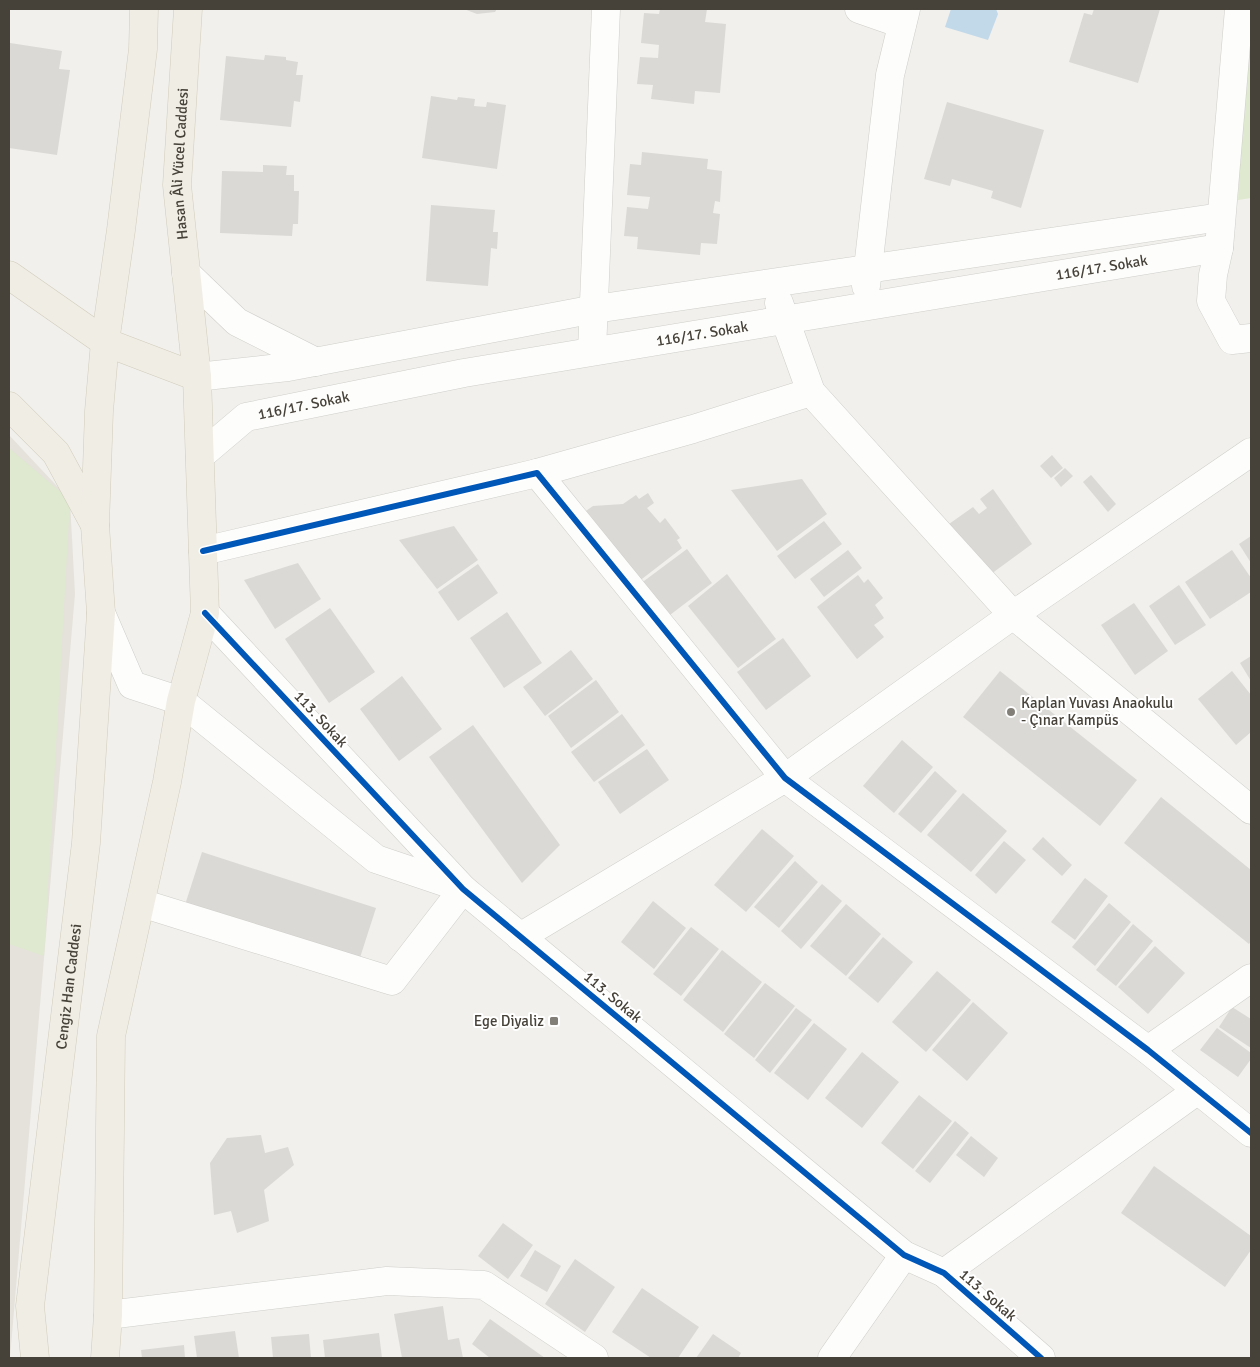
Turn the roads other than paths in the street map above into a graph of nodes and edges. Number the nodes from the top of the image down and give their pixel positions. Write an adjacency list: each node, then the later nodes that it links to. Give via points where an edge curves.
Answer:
1 (144, 9): 17 (main road, via 143,49)
2 (188, 9): 10 (main road, Hasan Âli Yücel Caddesi, via 177,185)
3 (606, 9): 14 (street)
4 (859, 9): 6 (street)
5 (1239, 9): 7 (street)
6 (904, 17): 9 (street, via 890,75)
7 (1221, 217): 8 (street); 9 (street)
8 (1219, 248): 13 (street, 116/17. Sokak); 16 (street, via 1211,301 1232,340)
9 (869, 269): 12 (street); 13 (street)
10 (186, 273): 19 (street, via 238,322); 20 (main road, Hasan Âli Yücel Caddesi)
11 (9, 275): 17 (main road)
12 (773, 283): 14 (street); 15 (street)
13 (864, 306): 15 (street, 116/17. Sokak)
14 (595, 309): 18 (street); 19 (street)
15 (785, 320): 18 (street, 116/17. Sokak); 21 (street)
16 (1251, 338)
17 (105, 342): 20 (main road); 26 (main road, Cengiz Han Caddesi)
18 (592, 352): 24 (street, 116/17. Sokak, via 464,373 246,417)
19 (316, 362): 20 (street)
20 (197, 377): 24 (main road, Hasan Âli Yücel Caddesi)
21 (811, 392): 25 (street, via 693,430); 30 (street)
22 (9, 406): 26 (main road, via 56,453)
23 (1251, 452): 30 (street)
24 (200, 456): 27 (main road, Hasan Âli Yücel Caddesi)
25 (537, 473): 27 (street); 32 (street)
26 (95, 525): 28 (main road, Cengiz Han Caddesi)
27 (203, 551): 29 (main road, Hasan Âli Yücel Caddesi)
28 (101, 613): 31 (street, via 132,685); 44 (main road, Cengiz Han Caddesi, via 86,843 30,1306)
29 (205, 613): 31 (main road, Hasan Âli Yücel Caddesi); 34 (street, 113. Sokak)
30 (1013, 615): 32 (street); 33 (street)
31 (181, 700): 34 (street, 113. Sokak, via 376,859); 35 (main road)
32 (785, 778): 36 (street); 38 (street)
33 (1250, 808)
34 (463, 889): 35 (street, via 392,981); 36 (street, 113. Sokak)
35 (141, 903): 43 (main road, via 111,1036)
36 (520, 936): 41 (street, 113. Sokak)
37 (1251, 978): 38 (street)
38 (1148, 1050): 39 (street)
39 (1198, 1090): 40 (street); 42 (street)
40 (1251, 1133)
41 (904, 1255): 42 (street, 113. Sokak); 47 (street)
42 (944, 1273): 48 (street, 113. Sokak)
43 (108, 1315): 45 (main road); 46 (street, via 387,1281 484,1285)
44 (35, 1358)
45 (105, 1358)
46 (594, 1358)
47 (832, 1358)
48 (1041, 1358)

